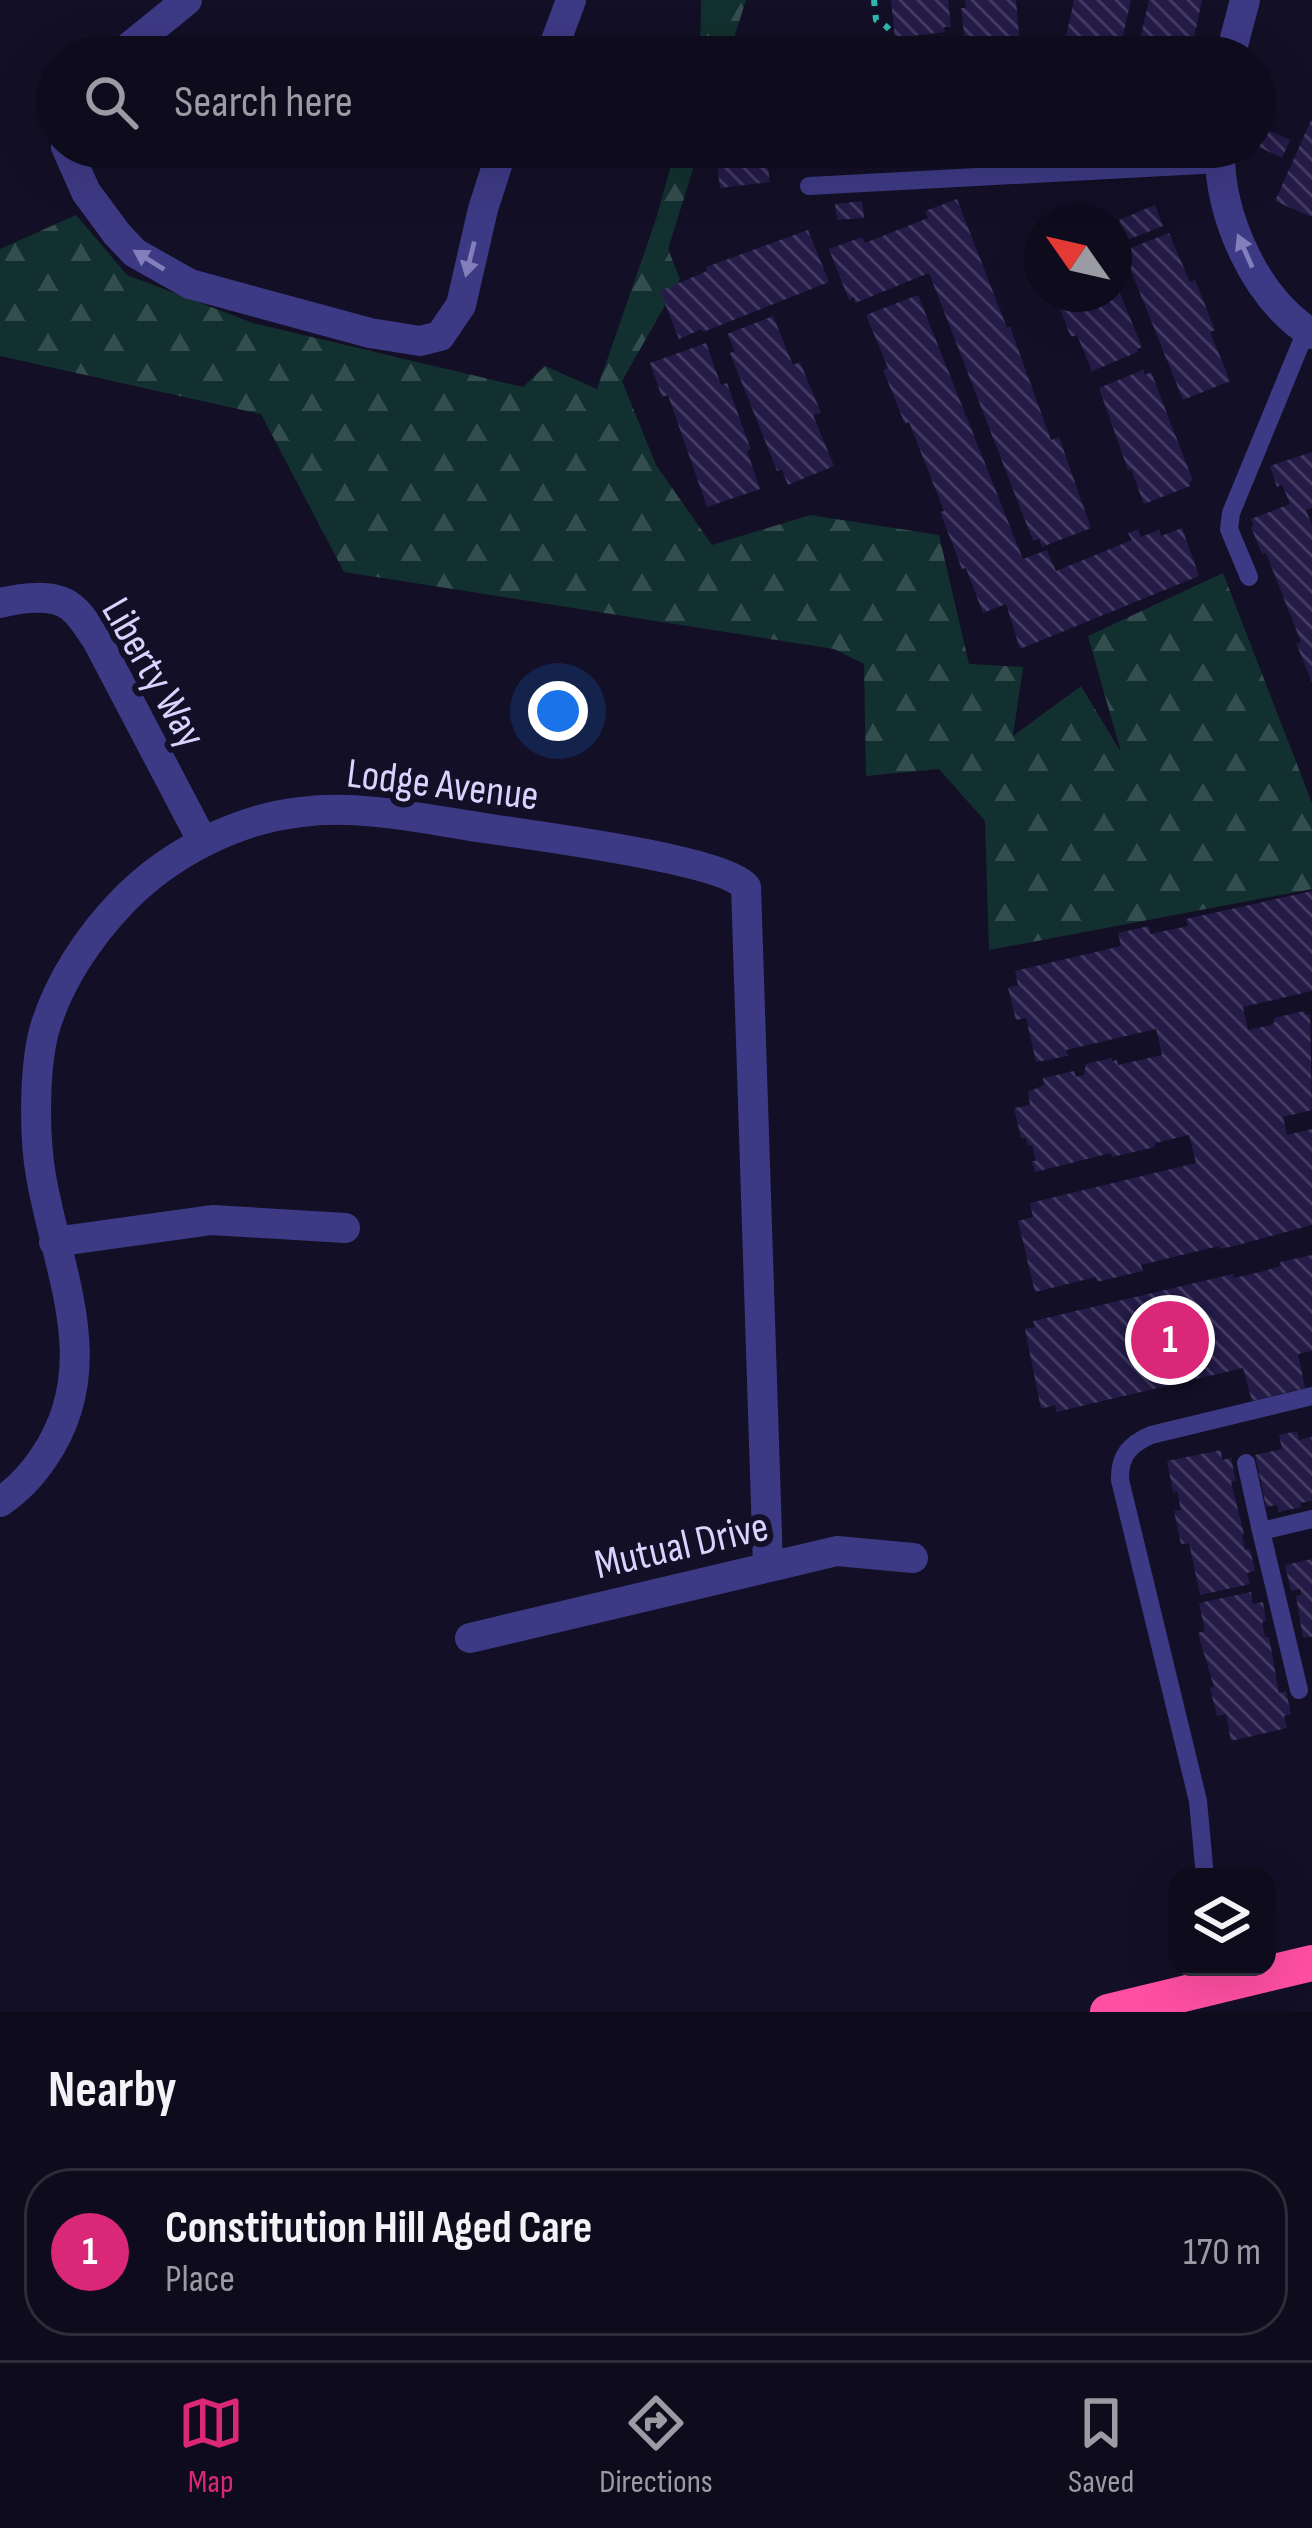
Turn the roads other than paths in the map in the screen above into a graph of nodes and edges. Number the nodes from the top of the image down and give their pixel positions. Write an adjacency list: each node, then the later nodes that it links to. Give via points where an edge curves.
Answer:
1 (188, 0): 4 (street)
2 (571, 0): 5 (street)
3 (1245, 0): 6 (street)
4 (143, 36)
5 (558, 36)
6 (1236, 36)
7 (75, 168): 8 (street, one-way to 7, via 461,305 440,336 419,341 190,284 135,253)
8 (496, 168)
9 (1056, 168): 11 (lane)
10 (1221, 168): 12 (street, one-way to 10, via 1247,258)
11 (809, 186)
12 (1309, 333): 13 (lane, via 1231,512 1229,529)
13 (1249, 577)
14 (0, 603): 15 (street, Liberty Way, via 38,598 72,607)
15 (203, 842): 17 (street, Lodge Avenue, via 160,868 105,919 43,1034 40,1171); 24 (street, Lodge Avenue, via 300,812 375,813 621,850 707,869 746,887)
16 (345, 1228): 17 (street, via 212,1220)
17 (55, 1242): 20 (street, Lodge Avenue, via 75,1330 69,1408 32,1475)
18 (1312, 1396): 27 (lane, via 1151,1435 1121,1459 1198,1801)
19 (1246, 1463): 22 (lane)
20 (0, 1502)
21 (1312, 1519): 22 (lane)
22 (1261, 1531): 26 (lane)
23 (913, 1558): 24 (street, Mutual Drive, via 837,1551)
24 (767, 1566): 25 (street, Mutual Drive)
25 (470, 1639)
26 (1300, 1690)
27 (1203, 1868)
28 (1312, 1963): 29 (highway)
29 (1216, 1977): 30 (highway)
30 (1108, 2012)

